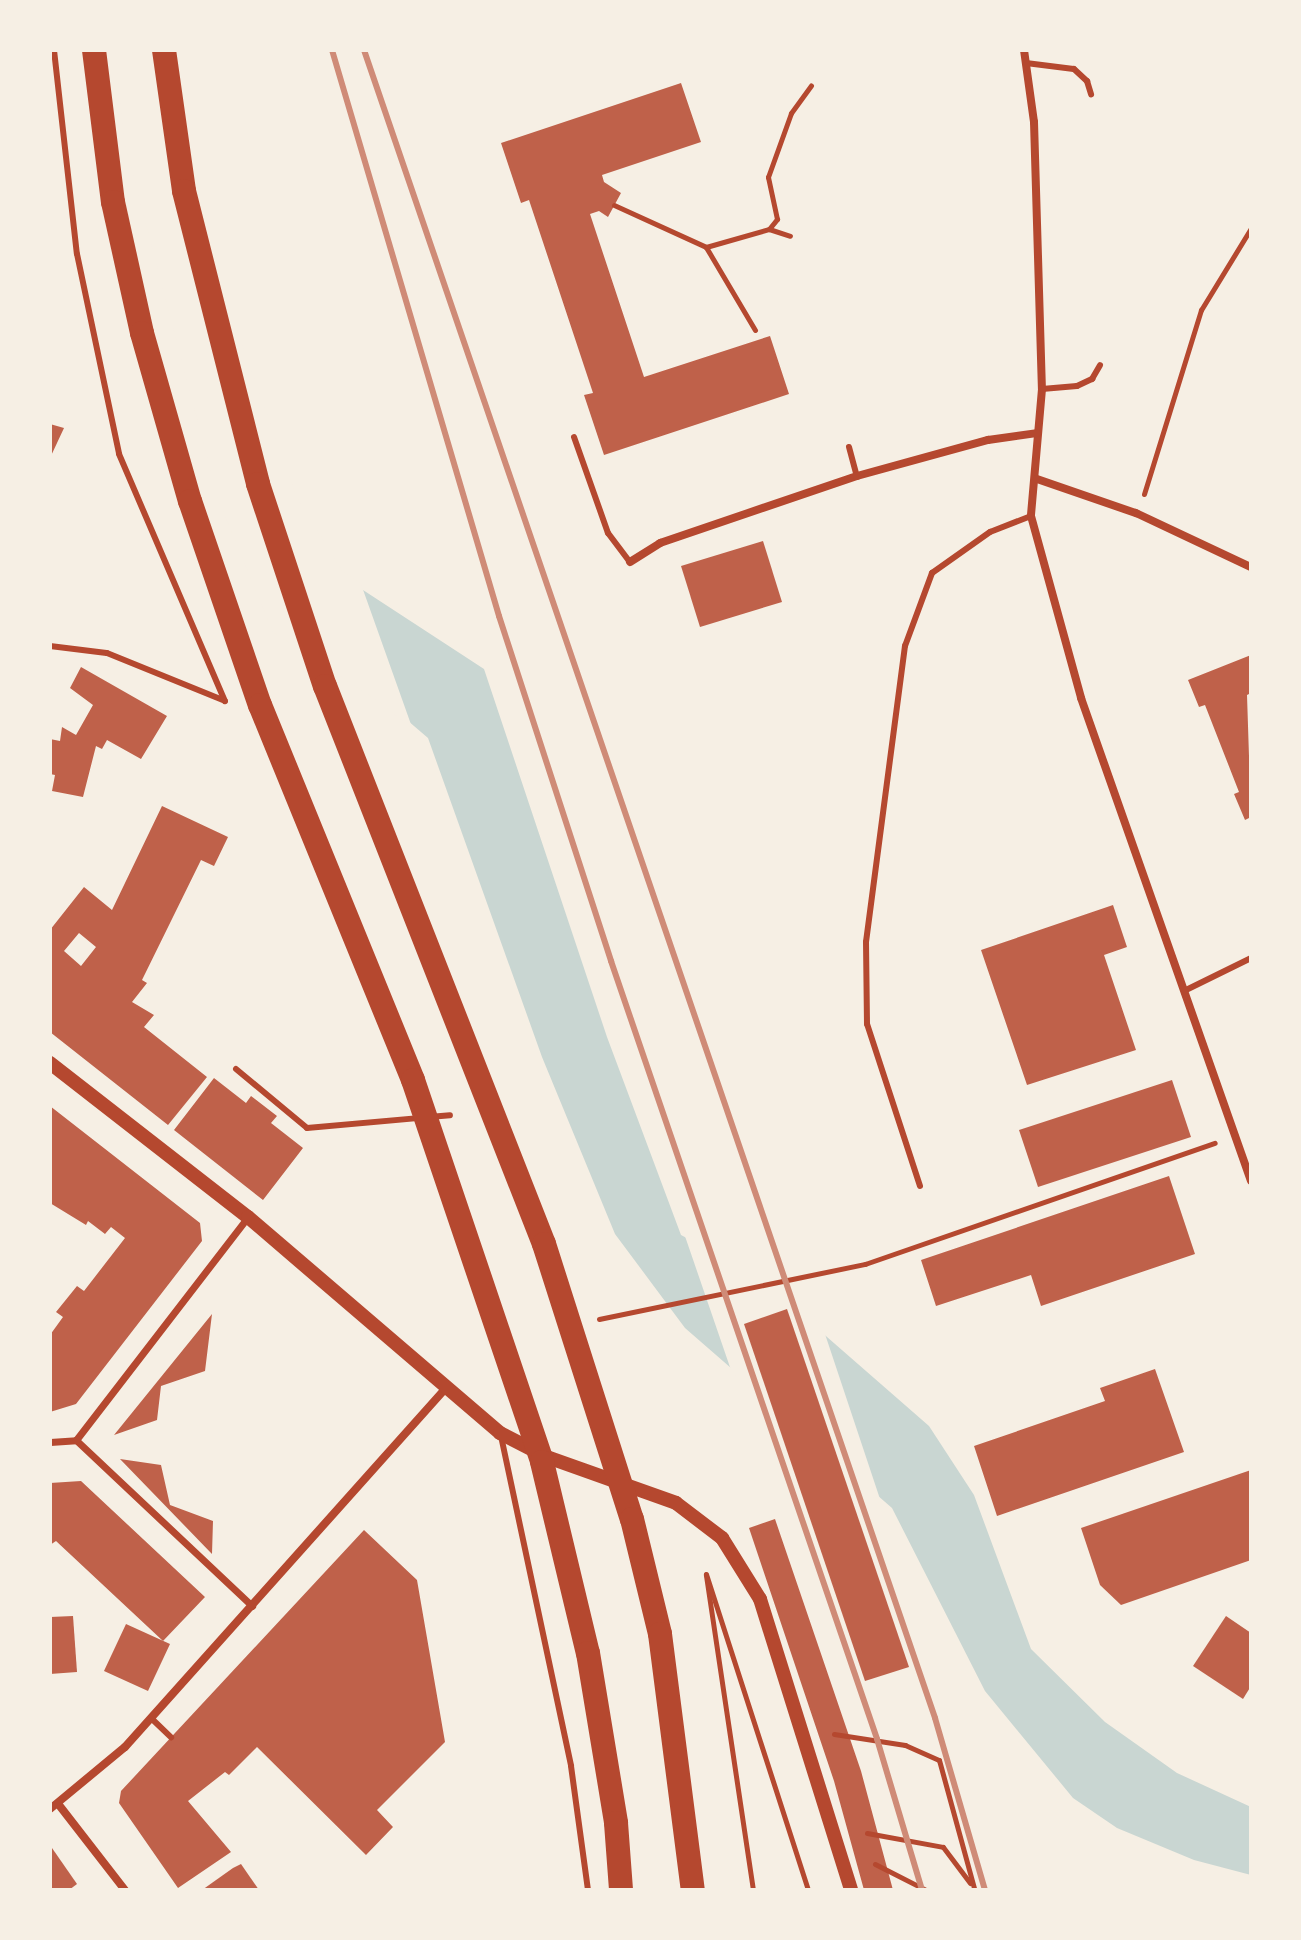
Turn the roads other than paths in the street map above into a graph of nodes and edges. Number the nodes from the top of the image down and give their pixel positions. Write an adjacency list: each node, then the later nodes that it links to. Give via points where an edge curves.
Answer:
1 (54, 50): 17 (lane, via 77,254 119,454 225,701 107,653)
2 (94, 50): 36 (highway, via 113,202 142,333 190,501 260,705 413,1080 542,1462 588,1653 616,1823)
3 (164, 50): 37 (highway, via 184,191 258,484 325,686 539,1230 632,1519 660,1634)
4 (1024, 50): 5 (street)
5 (1026, 63): 6 (lane, via 1074,69 1087,81); 8 (street, via 1035,137)
6 (1091, 94)
7 (1100, 365): 8 (lane, via 1092,379 1077,386)
8 (1042, 389): 9 (street)
9 (1037, 433): 12 (street, via 988,440); 13 (street)
10 (574, 437): 15 (lane, via 608,533)
11 (849, 447): 12 (lane)
12 (857, 476): 15 (street, via 660,543)
13 (1037, 479): 14 (street); 16 (street, via 1136,513)
14 (1031, 516): 19 (street, via 1081,698); 24 (lane, via 990,532 932,573 905,646 866,942 867,1024)
15 (630, 562)
16 (1251, 567)
17 (50, 646)
18 (1251, 958): 19 (lane)
19 (1186, 990): 23 (street)
20 (50, 1063): 25 (street)
21 (236, 1069): 22 (lane, via 307,1128)
22 (450, 1115)
23 (1251, 1181)
24 (920, 1186)
25 (248, 1217): 26 (street); 28 (street)
26 (447, 1386): 27 (street); 30 (street)
27 (500, 1433): 35 (lane, via 571,1766); 38 (street, via 547,1457 676,1503 703,1519 741,1562 760,1599)
28 (76, 1440): 29 (street); 30 (street)
29 (50, 1442)
30 (252, 1606): 31 (street)
31 (151, 1718): 32 (lane); 33 (street)
32 (171, 1737)
33 (54, 1807): 34 (street)
34 (125, 1890)
35 (588, 1890)
36 (621, 1890)
37 (693, 1890)
38 (851, 1890)

